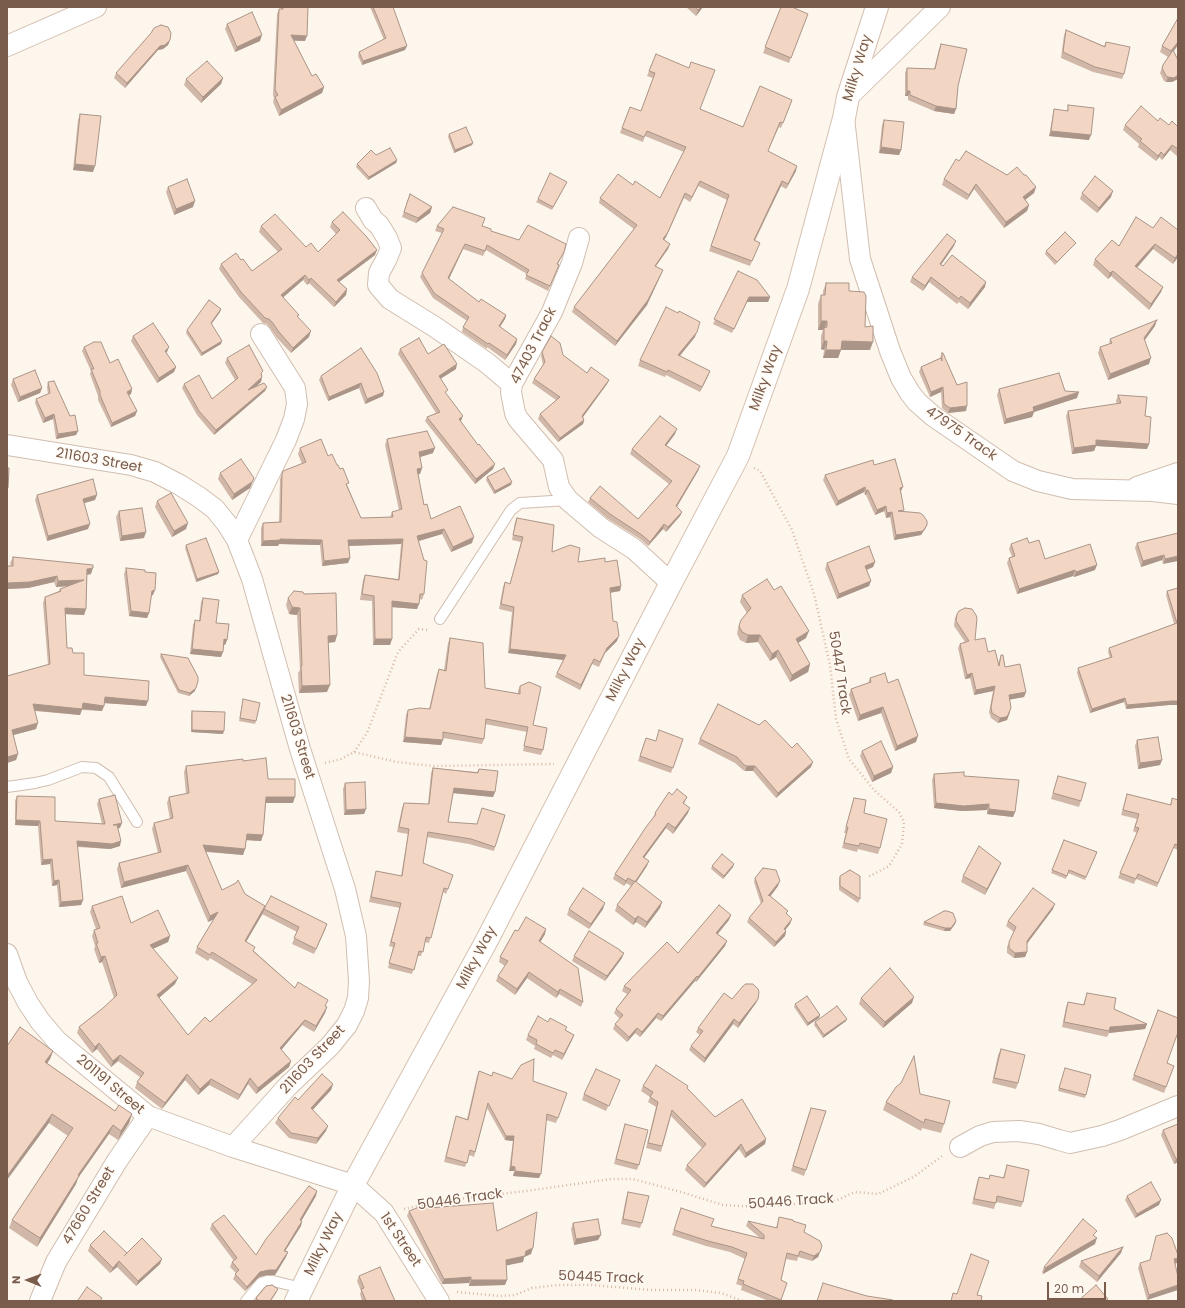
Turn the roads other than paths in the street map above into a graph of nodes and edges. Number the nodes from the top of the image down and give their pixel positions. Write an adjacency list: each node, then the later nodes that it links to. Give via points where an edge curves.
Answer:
1 (96, 7): 4 (street)
2 (877, 7): 5 (street, Milky Way)
3 (940, 7): 5 (street)
4 (7, 46)
5 (848, 97): 6 (street, Milky Way)
6 (844, 118): 13 (street, 47975 Track, via 860,259 890,351 910,393 933,416 1013,470 1038,481 1072,489); 17 (street, Milky Way, via 798,289 738,456)
7 (366, 208): 10 (street, via 391,248 379,273 378,285 390,299 480,359)
8 (579, 238): 10 (street, 47403 Track, via 552,312)
9 (261, 334): 16 (street, via 294,388 296,404 294,419 286,440)
10 (512, 384): 15 (street, 47403 Track, via 515,413 552,460 559,487)
11 (7, 445): 16 (street, 211603 Street, via 132,465 155,472 216,509)
12 (1178, 473): 13 (street)
13 (1128, 490): 14 (street, 47975 Track)
14 (1178, 494)
15 (568, 500): 17 (street, 47403 Track, via 601,528 634,549); 18 (lane, via 520,503 511,510)
16 (237, 540): 24 (street, 211603 Street, via 252,579 306,768 345,890 356,936 359,981 358,998 347,1025)
17 (670, 583): 26 (street, Milky Way, via 486,940)
18 (440, 619)
19 (7, 787): 20 (lane, via 48,780 82,767 96,768 109,777)
20 (137, 822)
21 (7, 954): 23 (street, 201191 Street, via 28,1003 57,1041)
22 (1178, 1106): 25 (street, via 1120,1130 1070,1143 1019,1131 992,1132)
23 (148, 1116): 24 (street, 201191 Street); 29 (street, 47660 Street, via 117,1161 56,1262)
24 (234, 1147): 26 (street, 201191 Street)
25 (960, 1147)
26 (353, 1185): 27 (street, Milky Way); 28 (street, 1st Street, via 384,1213)
27 (299, 1294): 30 (lane, via 273,1281 266,1281)
28 (437, 1297)
29 (40, 1301)
30 (246, 1301)

